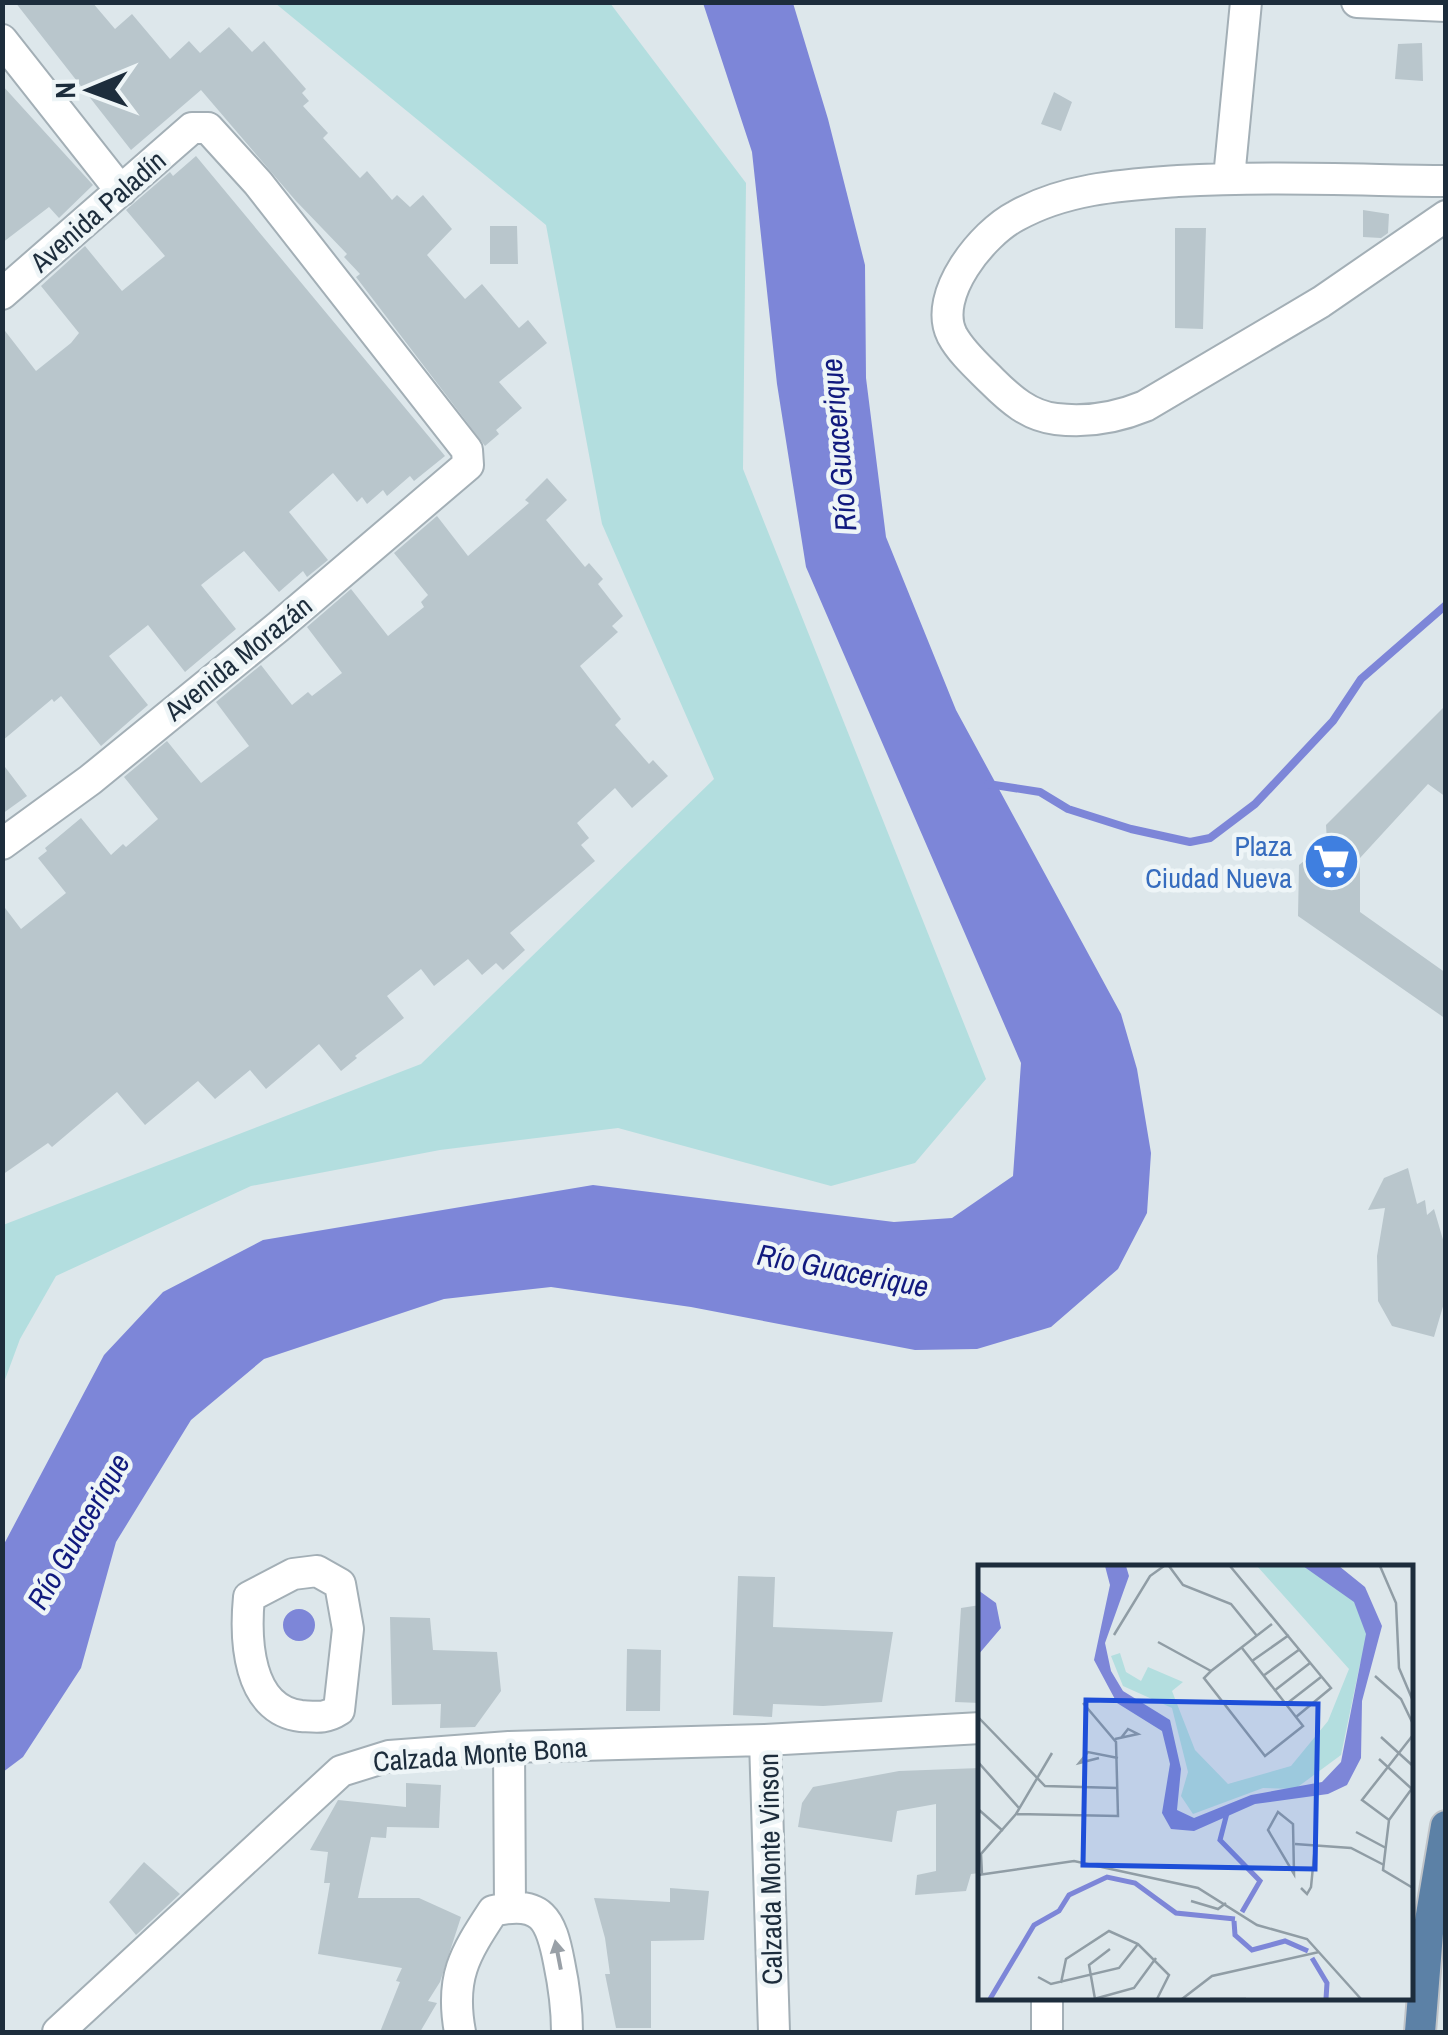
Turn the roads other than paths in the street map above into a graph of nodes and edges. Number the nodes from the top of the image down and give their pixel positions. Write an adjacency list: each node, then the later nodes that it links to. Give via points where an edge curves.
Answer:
1 (1246, 2): 5 (street)
2 (1357, 2): 3 (street)
3 (1446, 6)
4 (2, 40): 7 (street)
5 (1229, 178): 6 (street); 8 (street, via 1105,186 1014,216 978,247 955,282 951,333 1026,410 1054,419 1114,419 1321,302)
6 (1446, 180)
7 (121, 191): 9 (street, Avenida Paladín); 10 (street, Avenida Paladín, via 192,128 208,128 467,450)
8 (1446, 216)
9 (6, 284)
10 (468, 464): 11 (street, Avenida Morazán, via 278,628)
11 (2, 844)
12 (326, 1718): 12 (street, via 338,1710 346,1658 340,1584 317,1571 293,1574 249,1597 250,1661 266,1698 290,1714); 16 (street)
13 (978, 1728): 14 (street, Calzada Monte Vinson)
14 (765, 1740): 15 (street, Calzada Monte Bona); 23 (street, Calzada Monte Vinson)
15 (508, 1747): 16 (street, Calzada Monte Bona, via 389,1756); 18 (street)
16 (341, 1771): 20 (street, Calzada Monte Bona)
17 (1446, 1826): 25 (main road)
18 (510, 1906): 21 (street, via 493,1911 463,1958 455,2006); 22 (street, one-way to 18, via 552,1926 532,1910)
19 (1047, 2000): 24 (street)
20 (58, 2032)
21 (460, 2032)
22 (567, 2032)
23 (774, 2032)
24 (1047, 2032)
25 (1420, 2032)

